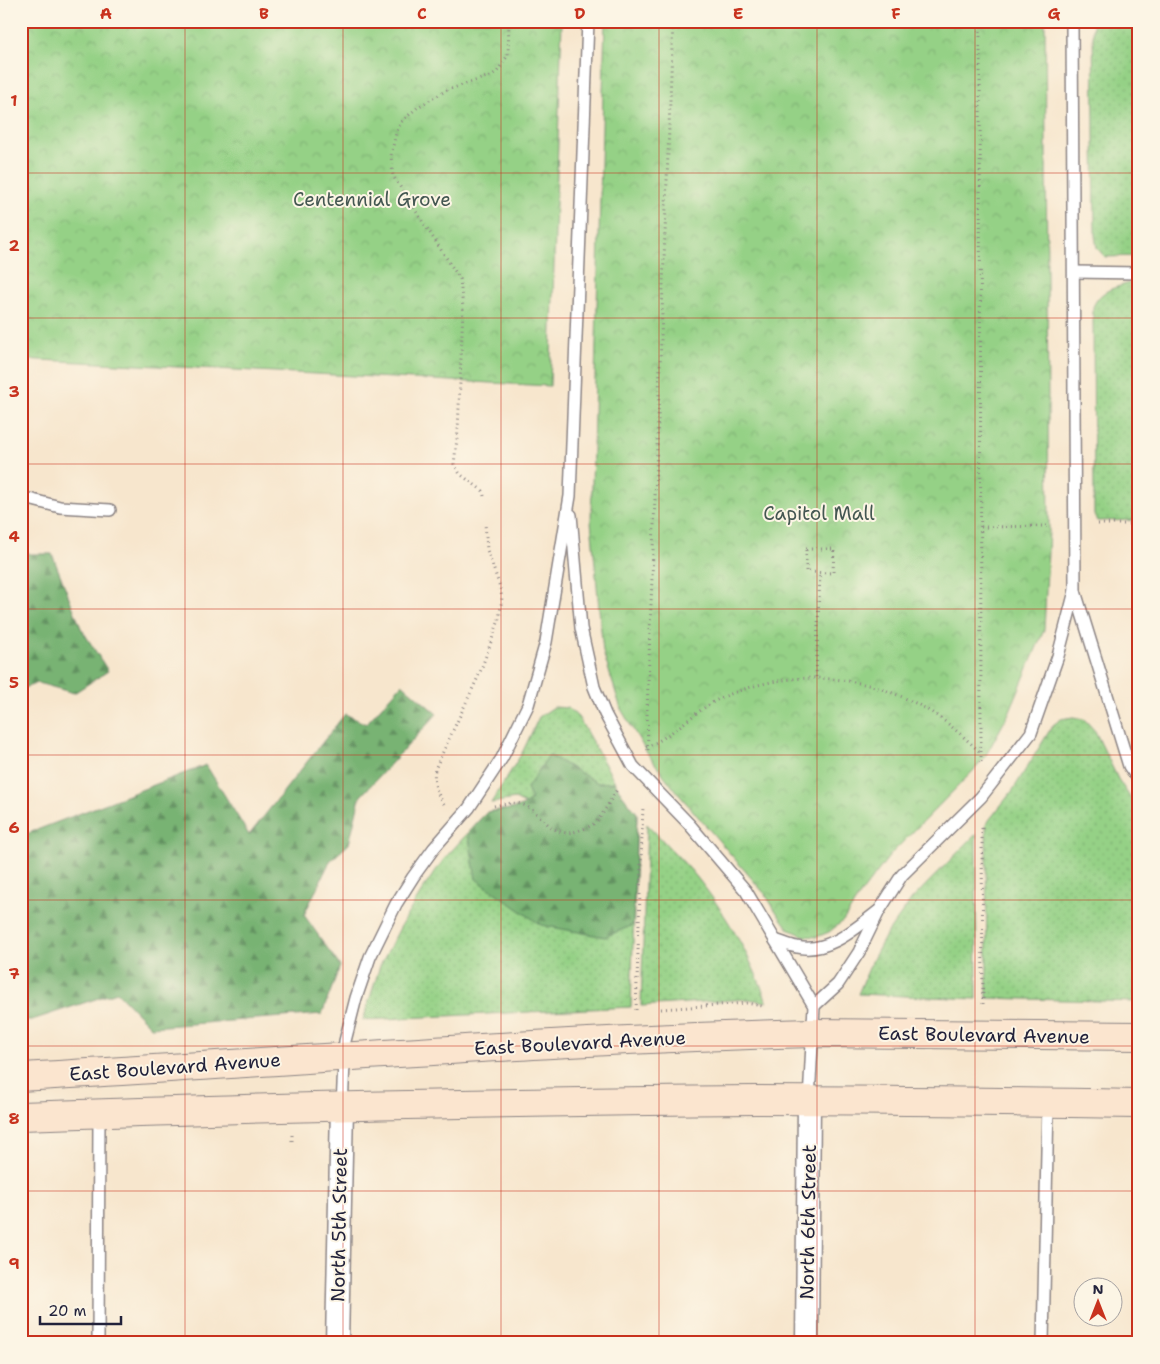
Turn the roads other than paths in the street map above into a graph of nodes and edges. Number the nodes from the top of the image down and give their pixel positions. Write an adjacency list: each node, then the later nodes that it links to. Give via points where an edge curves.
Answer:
1 (588, 21): 5 (lane)
2 (1072, 21): 3 (lane)
3 (1074, 272): 4 (lane); 8 (lane)
4 (1139, 273)
5 (570, 496): 11 (lane, via 581,628 594,687 605,714 632,766 689,824 746,891); 15 (lane, via 546,642 528,705 502,758 469,808 413,877 387,921 356,998)
6 (21, 497): 7 (lane, via 60,506)
7 (110, 510)
8 (1075, 591): 9 (lane, via 1129,766); 10 (lane, via 1058,656 1032,732 981,797 902,875)
9 (1139, 780)
10 (879, 910): 11 (lane, via 846,936 818,947 798,948); 12 (lane, via 859,952 838,984)
11 (775, 940): 12 (lane)
12 (814, 1006): 13 (lane)
13 (813, 1033): 14 (main road, East Boulevard Avenue); 15 (main road, East Boulevard Avenue); 17 (lane)
14 (1139, 1036)
15 (343, 1057): 16 (main road, East Boulevard Avenue); 20 (lane)
16 (21, 1077)
17 (809, 1101): 18 (main road); 20 (main road); 25 (street, North 6th Street)
18 (1048, 1103): 19 (main road); 26 (lane)
19 (1139, 1104)
20 (342, 1107): 21 (main road); 24 (street, North 5th Street)
21 (99, 1112): 22 (main road); 23 (lane)
22 (21, 1116)
23 (98, 1343)
24 (337, 1343)
25 (807, 1343)
26 (1044, 1343)

